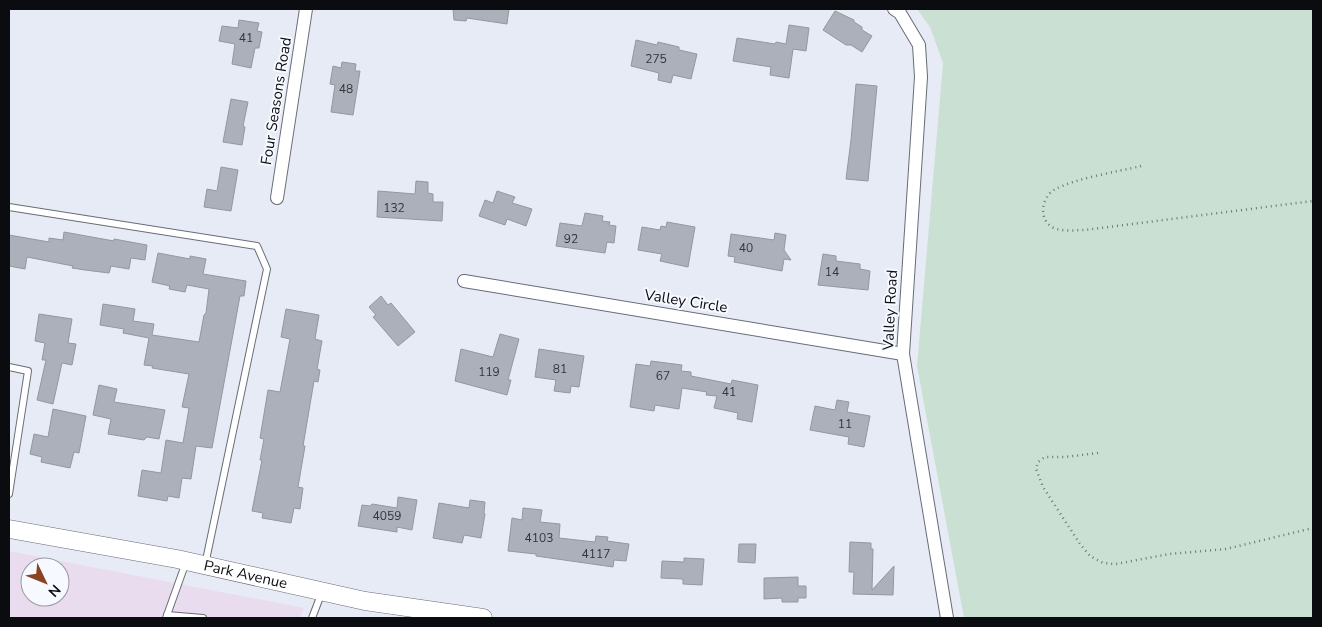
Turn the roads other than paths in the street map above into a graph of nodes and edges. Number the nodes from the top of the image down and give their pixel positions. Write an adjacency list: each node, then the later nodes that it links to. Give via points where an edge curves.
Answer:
1 (306, 9): 3 (street, Four Seasons Road)
2 (894, 9): 6 (street, Valley Road, via 900,13 919,45 921,77)
3 (277, 198)
4 (9, 207): 11 (lane, via 257,246 267,268)
5 (464, 281): 6 (street, Valley Circle)
6 (903, 354): 18 (street, Valley Road)
7 (9, 367): 8 (lane, via 28,371)
8 (9, 494)
9 (9, 529): 10 (main road, Park Avenue)
10 (186, 561): 11 (main road, Park Avenue); 14 (lane)
11 (205, 565): 12 (main road, Park Avenue)
12 (322, 591): 13 (main road, Park Avenue); 16 (lane)
13 (430, 614): 17 (main road, Park Avenue)
14 (166, 616): 15 (lane)
15 (203, 618)
16 (312, 618)
17 (483, 618)
18 (947, 618)

